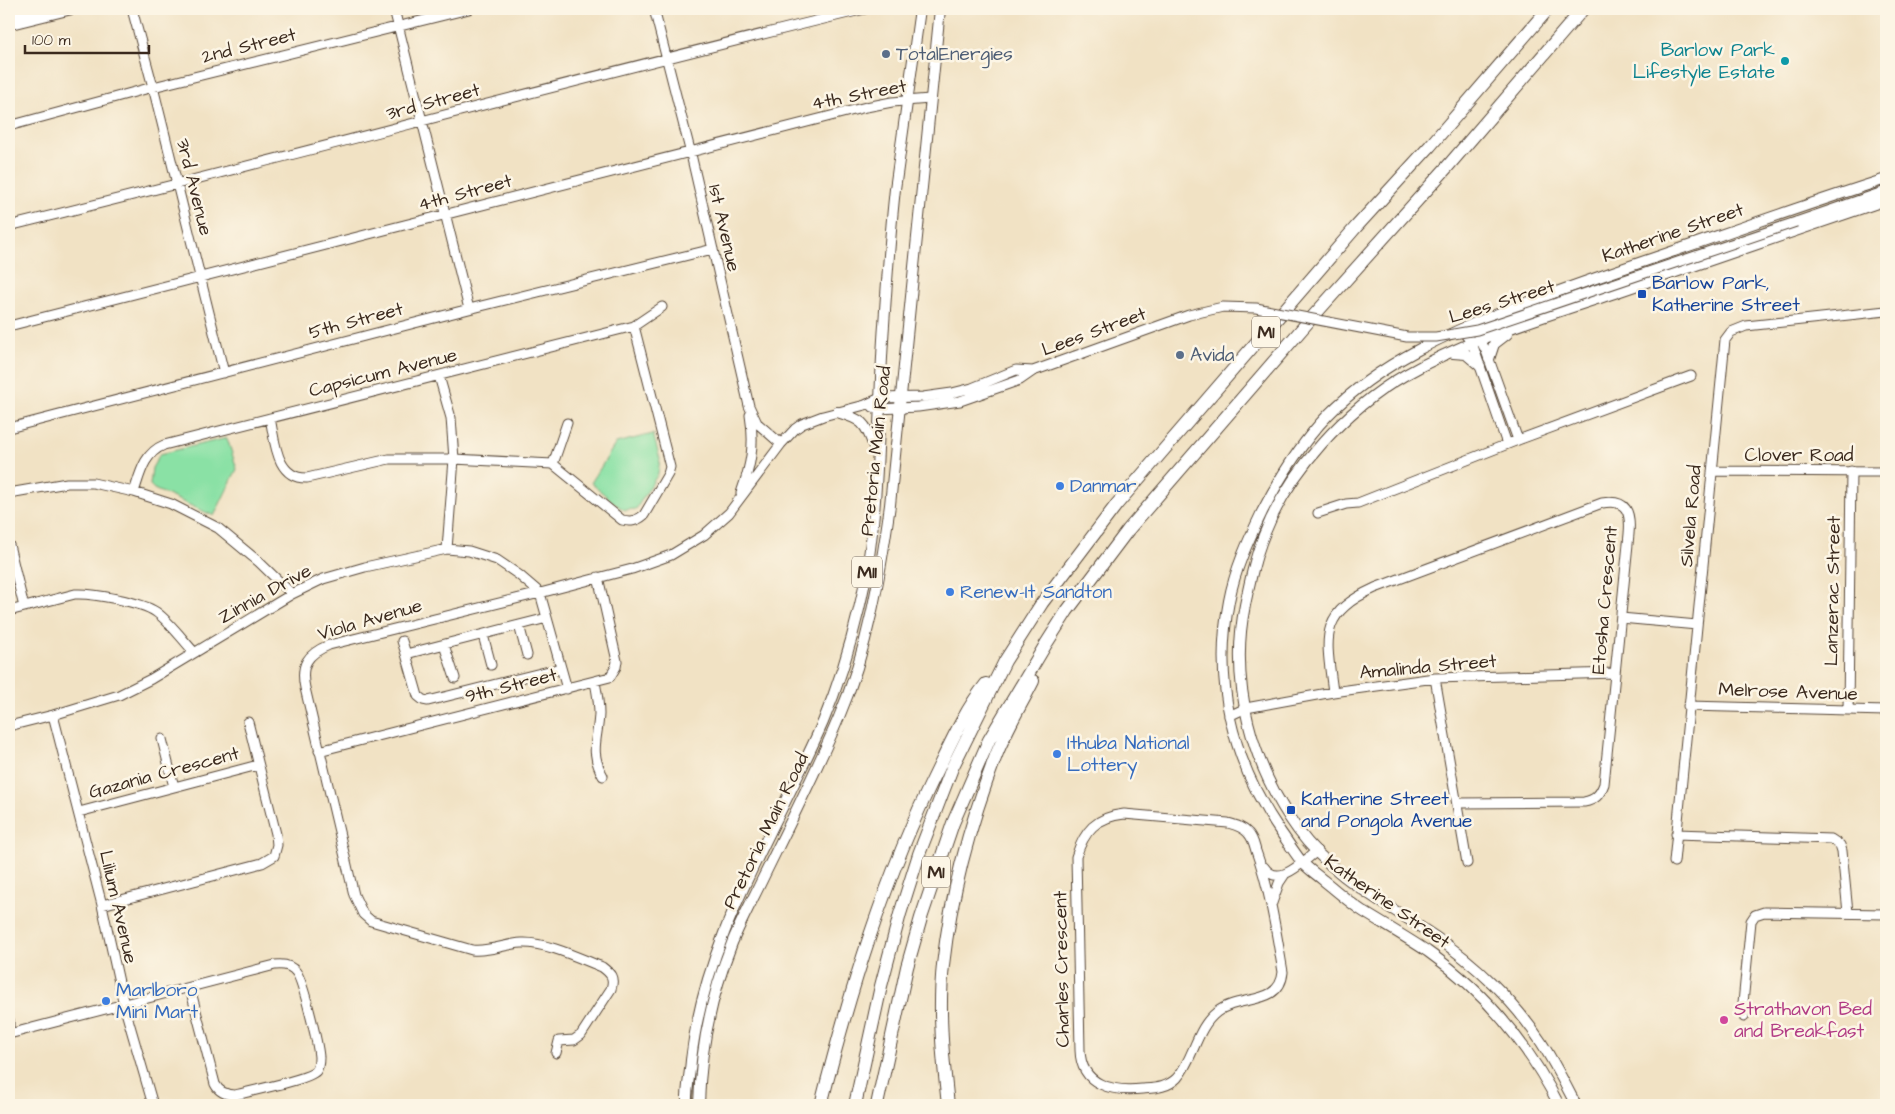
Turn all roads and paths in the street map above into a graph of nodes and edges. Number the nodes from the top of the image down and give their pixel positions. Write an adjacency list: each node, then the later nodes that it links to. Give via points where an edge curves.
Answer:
1 (43, 9): 12 (street)
2 (74, 9): 13 (street)
3 (132, 9): 16 (street, 3rd Avenue)
4 (394, 9): 14 (street)
5 (468, 9): 14 (street, 2nd Street)
6 (654, 9): 15 (street, 1st Avenue)
7 (865, 9): 15 (street, 3rd Street)
8 (920, 9): 18 (main road, Pretoria Main Road / M11)
9 (940, 9): 17 (main road, Pretoria Main Road / M11)
10 (1548, 9): 85 (highway, M1, via 1118,504 1042,604)
11 (1583, 9): 82 (highway, M1, via 1128,530 1067,611)
12 (9, 18)
13 (9, 26)
14 (400, 27): 16 (street, 2nd Street); 19 (street)
15 (668, 56): 19 (street, 3rd Street); 21 (street, 1st Avenue)
16 (153, 86): 20 (street, 2nd Street); 23 (street, 3rd Avenue)
17 (930, 99): 18 (street, 4th Street); 45 (main road, Pretoria Main Road / M11)
18 (908, 100): 21 (street, 4th Street, via 866,107); 46 (main road, Pretoria Main Road / M11, via 895,192)
19 (422, 122): 23 (street, 3rd Street); 26 (street)
20 (9, 126)
21 (690, 150): 26 (street, 4th Street); 28 (street, 1st Avenue)
22 (1886, 179): 33 (main road, Katherine Street, via 1574,285)
23 (176, 185): 27 (street, 3rd Street); 29 (street, 3rd Avenue)
24 (1886, 191): 45 (street, Lees Street, bridge, via 1456,335 1406,337 1256,308 1223,307 1189,315 960,401)
25 (1886, 200): 36 (main road, Katherine Street)
26 (445, 214): 29 (street, 4th Street); 31 (street)
27 (9, 226)
28 (713, 249): 31 (street, 5th Street); 47 (street, 1st Avenue)
29 (201, 278): 34 (street, 4th Street); 42 (street, 3rd Avenue)
30 (662, 307): 35 (street, Capsicum Avenue)
31 (469, 309): 42 (street, 5th Street)
32 (1886, 312): 58 (street, Silvela Road, via 1746,326 1731,332 1725,340)
33 (1472, 324): 37 (main road, Katherine Street); 38 (street)
34 (9, 326)
35 (634, 326): 43 (street, Capsicum Avenue); 57 (street, via 669,460 668,474 644,515 638,520 622,520)
36 (1520, 326): 38 (main road, Katherine Street); 40 (main road, via 1496,341)
37 (1461, 329): 38 (street); 97 (main road, Katherine Street, via 1392,365 1347,398 1328,414 1287,467 1252,532 1232,586 1222,640)
38 (1476, 341): 39 (main road, Katherine Street); 40 (street); 41 (street)
39 (1449, 354): 41 (main road, via 1464,353); 93 (main road, Katherine Street, via 1409,372 1365,402 1310,458 1275,512 1254,565 1243,612 1240,670)
40 (1489, 359): 52 (street)
41 (1480, 366): 54 (street)
42 (224, 373): 51 (street, 5th Street)
43 (439, 376): 49 (street, Capsicum Avenue); 56 (street, via 451,418)
44 (1691, 376): 52 (street)
45 (900, 403): 46 (street, Lees Street); 125 (main road, Pretoria Main Road / M11, via 880,576 866,638 840,716 732,942 715,996)
46 (879, 404): 48 (street, Viola Avenue); 55 (main road, Pretoria Main Road / M11)
47 (749, 406): 53 (street, 1st Avenue, via 757,423); 63 (street, Viola Avenue, via 752,452)
48 (837, 412): 53 (street, Viola Avenue, via 802,424); 55 (main road, via 862,422 871,435)
49 (270, 418): 56 (street, via 281,464 291,475 301,478 389,459); 61 (street, Capsicum Avenue, via 159,447 145,461)
50 (567, 423): 57 (street)
51 (9, 428)
52 (1518, 440): 54 (street)
53 (781, 444): 63 (street, Viola Avenue)
54 (1507, 444): 64 (street, via 1358,503)
55 (876, 457): 126 (main road, Pretoria Main Road / M11, via 867,569 851,640 823,721 719,943 699,1007)
56 (454, 459): 57 (street); 66 (street)
57 (553, 464)
58 (1712, 471): 59 (street, Clover Road); 74 (street, Silvela Road)
59 (1851, 471): 60 (street, Clover Road); 94 (street, Lanzerac Street)
60 (1886, 472)
61 (134, 492): 62 (street, via 82,482); 68 (street, via 170,504 218,528)
62 (9, 493)
63 (736, 504): 67 (street, Viola Avenue, via 704,535 671,556)
64 (1318, 513)
65 (9, 545): 70 (street)
66 (447, 549): 68 (street, Zinnia Drive, via 339,574); 69 (street, Zinnia Drive, via 469,551 497,560)
67 (598, 577): 69 (street, Viola Avenue); 89 (street, 9th Street, via 616,667 610,677)
68 (292, 594): 79 (street, Zinnia Drive)
69 (540, 594): 72 (street); 101 (street, Viola Avenue, via 329,645 314,653 304,666 303,681)
70 (24, 607): 71 (street); 79 (street, via 85,594 136,605 160,616)
71 (9, 611)
72 (547, 618): 75 (street); 84 (street)
73 (1621, 618): 74 (street); 86 (street, Etosha Crescent); 91 (street, Etosha Crescent, via 1629,517 1622,505 1608,502 1375,588 1351,600 1337,613 1329,633)
74 (1697, 624): 92 (street, Silvela Road)
75 (519, 625): 76 (street); 81 (street)
76 (483, 635): 78 (street); 83 (street)
77 (402, 641): 80 (street)
78 (444, 644): 80 (street); 87 (street)
79 (194, 652): 96 (street, Zinnia Drive, via 119,695)
80 (406, 654): 84 (street, via 418,696 428,701)
81 (527, 655)
82 (1040, 655): 132 (highway, M1, via 989,740 953,823 907,967); 133 (highway, via 1037,672 998,752 958,875 942,976)
83 (491, 665)
84 (561, 668): 90 (street)
85 (1001, 668): 130 (highway, via 985,685 955,734 898,856 860,961); 131 (highway, M1, via 952,768 919,854 881,986)
86 (1615, 673): 88 (street, Amalinda Street); 105 (street, Etosha Crescent, via 1604,784 1596,798 1584,802)
87 (455, 678)
88 (1435, 678): 91 (street, Amalinda Street); 105 (street)
89 (595, 682): 90 (street, 9th Street); 103 (street, via 599,714 594,752)
90 (567, 689): 101 (street, 9th Street)
91 (1333, 692): 93 (street, Amalinda Street)
92 (1688, 706): 94 (street, Melrose Avenue); 107 (street, Silvela Road)
93 (1246, 708): 97 (street, Amalinda Street); 108 (main road, Katherine Street, via 1251,736 1267,780 1296,827)
94 (1848, 710): 95 (street, Melrose Avenue)
95 (1886, 711)
96 (52, 715): 99 (street, Zinnia Drive); 106 (street, Lilium Avenue)
97 (1230, 716): 109 (main road, Katherine Street, via 1244,764 1260,801)
98 (248, 722): 102 (street, Gazania Crescent)
99 (9, 726)
100 (162, 739): 104 (street)
101 (319, 751): 124 (street, Viola Avenue, via 354,895 362,914 371,921 472,950 531,944 571,955 610,973 614,982 612,988 581,1035 574,1040 559,1040)
102 (258, 764): 104 (street, Gazania Crescent); 114 (street, Gazania Crescent, via 276,834 276,851 270,859 262,864)
103 (603, 776)
104 (174, 787): 106 (street, Gazania Crescent)
105 (1457, 803): 111 (street)
106 (79, 812): 114 (street, Lilium Avenue)
107 (1676, 834): 110 (street, Silvela Road); 116 (street, via 1832,839 1842,851)
108 (1317, 851): 109 (street); 135 (main road, Katherine Street, via 1359,888 1436,936 1490,982 1540,1040)
109 (1302, 862): 113 (street); 134 (main road, Katherine Street, via 1363,911 1427,951 1483,997 1524,1047)
110 (1674, 862)
111 (1467, 863)
112 (1262, 865): 113 (street, via 1272,875); 115 (street, Charles Crescent); 115 (street, Charles Crescent, via 1253,840 1235,824 1124,814 1103,820 1087,832 1076,857 1080,1057 1086,1072 1099,1084 1112,1089 1166,1086 1182,1072 1216,1012 1237,1002 1268,996 1278,989 1284,972)
113 (1285, 874): 115 (street, Charles Crescent)
114 (102, 904): 119 (street, Lilium Avenue)
115 (1272, 905)
116 (1848, 913): 117 (street); 120 (street, via 1764,912 1755,915 1749,939)
117 (1886, 914)
118 (190, 988): 118 (street, via 275,965 292,968 300,977 319,1052 316,1071 305,1078 235,1095 220,1090 215,1084); 119 (street)
119 (124, 1005): 123 (street); 127 (street, Lilium Avenue)
120 (1744, 1017)
121 (9, 1020): 122 (street)
122 (9, 1028)
123 (9, 1034)
124 (556, 1053)
125 (699, 1086): 128 (main road, Pretoria Main Road / M11); 129 (main road)
126 (685, 1103)
127 (153, 1105)
128 (699, 1105)
129 (706, 1105)
130 (821, 1105)
131 (855, 1105)
132 (877, 1105)
133 (948, 1105)
134 (1559, 1105)
135 (1576, 1105)

